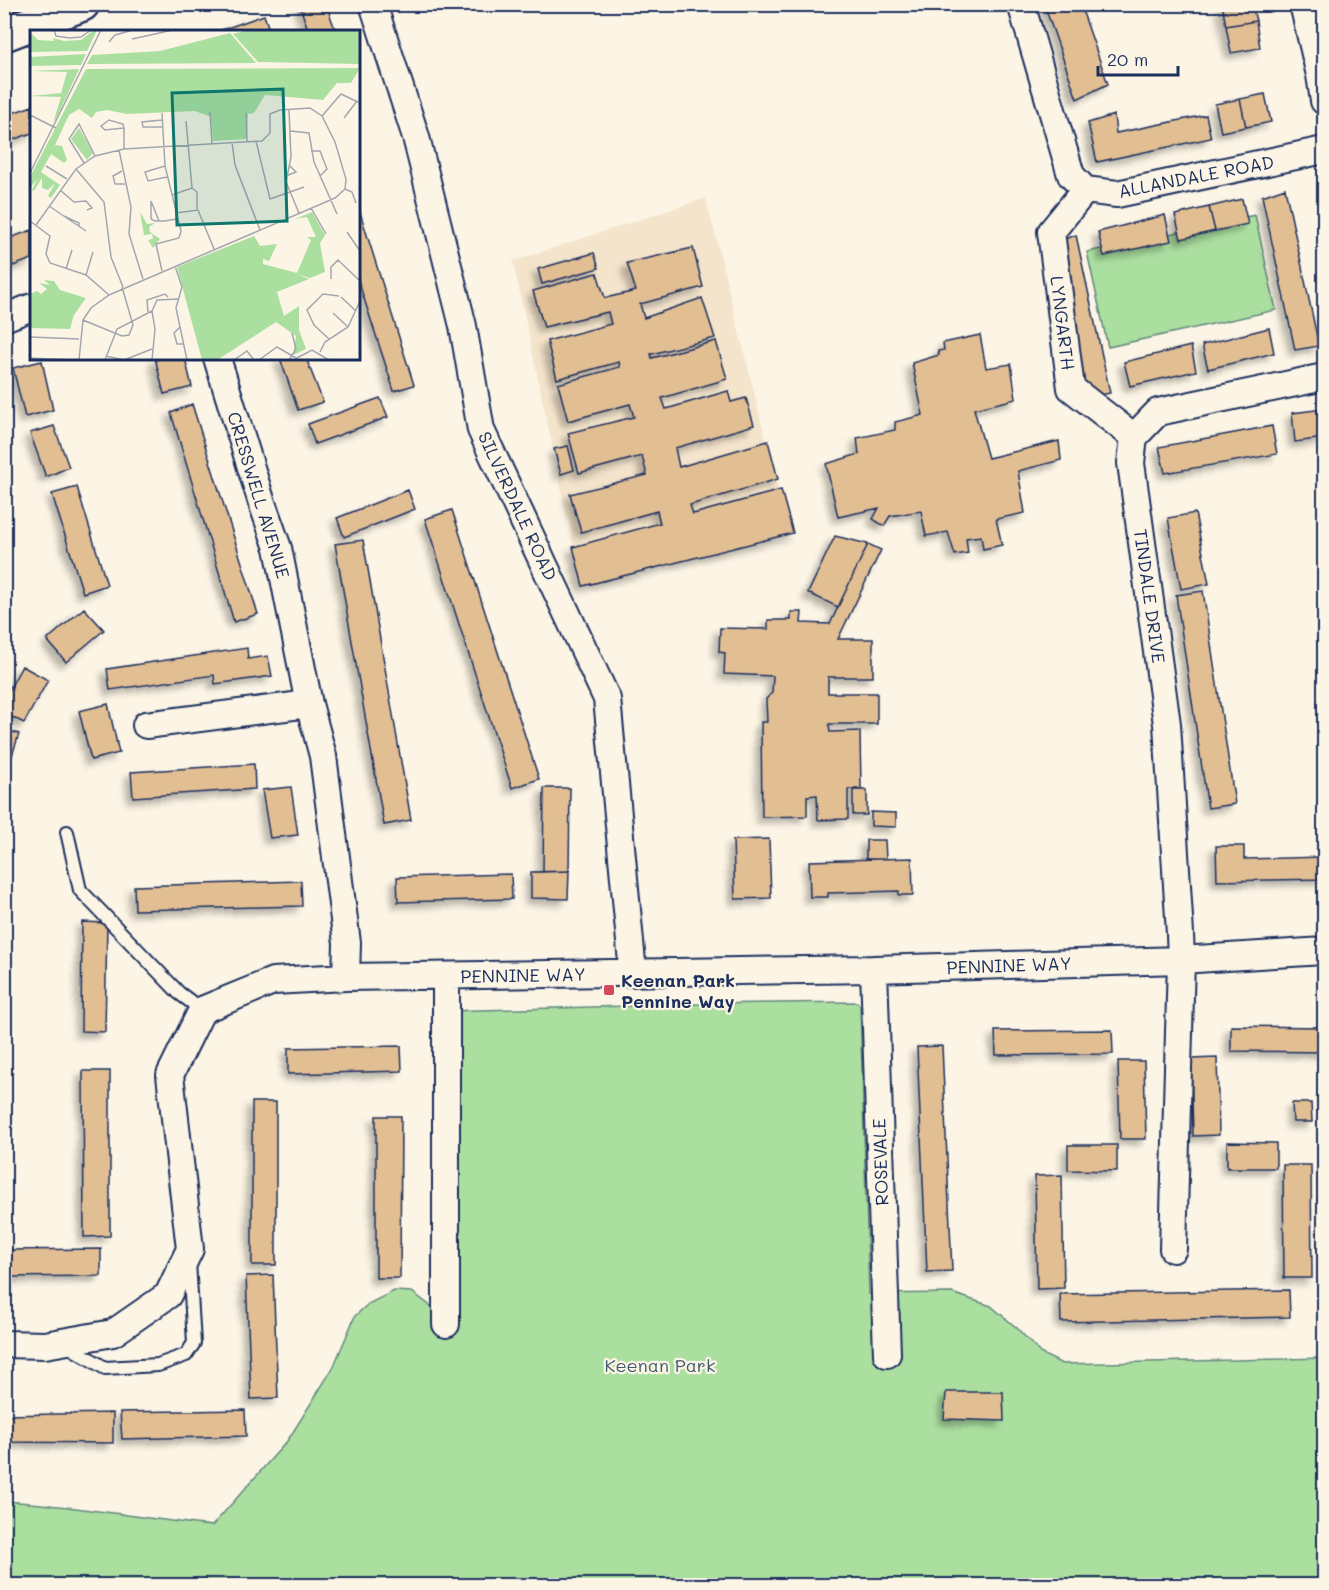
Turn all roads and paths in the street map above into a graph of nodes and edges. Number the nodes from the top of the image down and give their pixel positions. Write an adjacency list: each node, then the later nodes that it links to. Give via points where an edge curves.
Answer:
1 (82, 4): 5 (street)
2 (373, 4): 21 (street, SILVERDALE ROAD, via 416,137 463,326 482,430 607,699)
3 (1021, 4): 9 (street, via 1071,176)
4 (1303, 4): 6 (street)
5 (4, 34)
6 (1322, 75): 7 (street)
7 (1324, 100)
8 (1324, 150): 9 (street, ALLANDALE ROAD, via 1117,194)
9 (1085, 190): 14 (street, LYNGARTH, via 1051,232 1071,388)
10 (30, 308): 11 (street)
11 (4, 318)
12 (218, 360): 15 (street, CRESSWELL AVENUE, via 278,548)
13 (1324, 377): 14 (street, via 1158,412)
14 (1134, 437): 19 (street, TINDALE DRIVE, via 1131,463 1167,724)
15 (309, 704): 16 (street); 22 (street, CRESSWELL AVENUE, via 323,756 347,943)
16 (146, 725)
17 (67, 832): 24 (lane, via 80,890 179,993)
18 (1324, 951): 19 (street, PENNINE WAY)
19 (1181, 960): 20 (street, PENNINE WAY); 25 (street, TINDALE DRIVE)
20 (873, 969): 21 (street, PENNINE WAY); 30 (street, ROSEVALE)
21 (633, 973): 23 (street, PENNINE WAY)
22 (346, 977): 23 (street, PENNINE WAY); 24 (street, PENNINE WAY, via 273,981)
23 (446, 977): 27 (street)
24 (202, 1010): 26 (street, via 170,1075)
25 (1173, 1249)
26 (189, 1252): 28 (street, via 168,1295 113,1333); 28 (lane, via 194,1343 186,1355 158,1365 105,1368)
27 (446, 1324)
28 (62, 1342): 29 (street)
29 (4, 1344)
30 (887, 1354)

